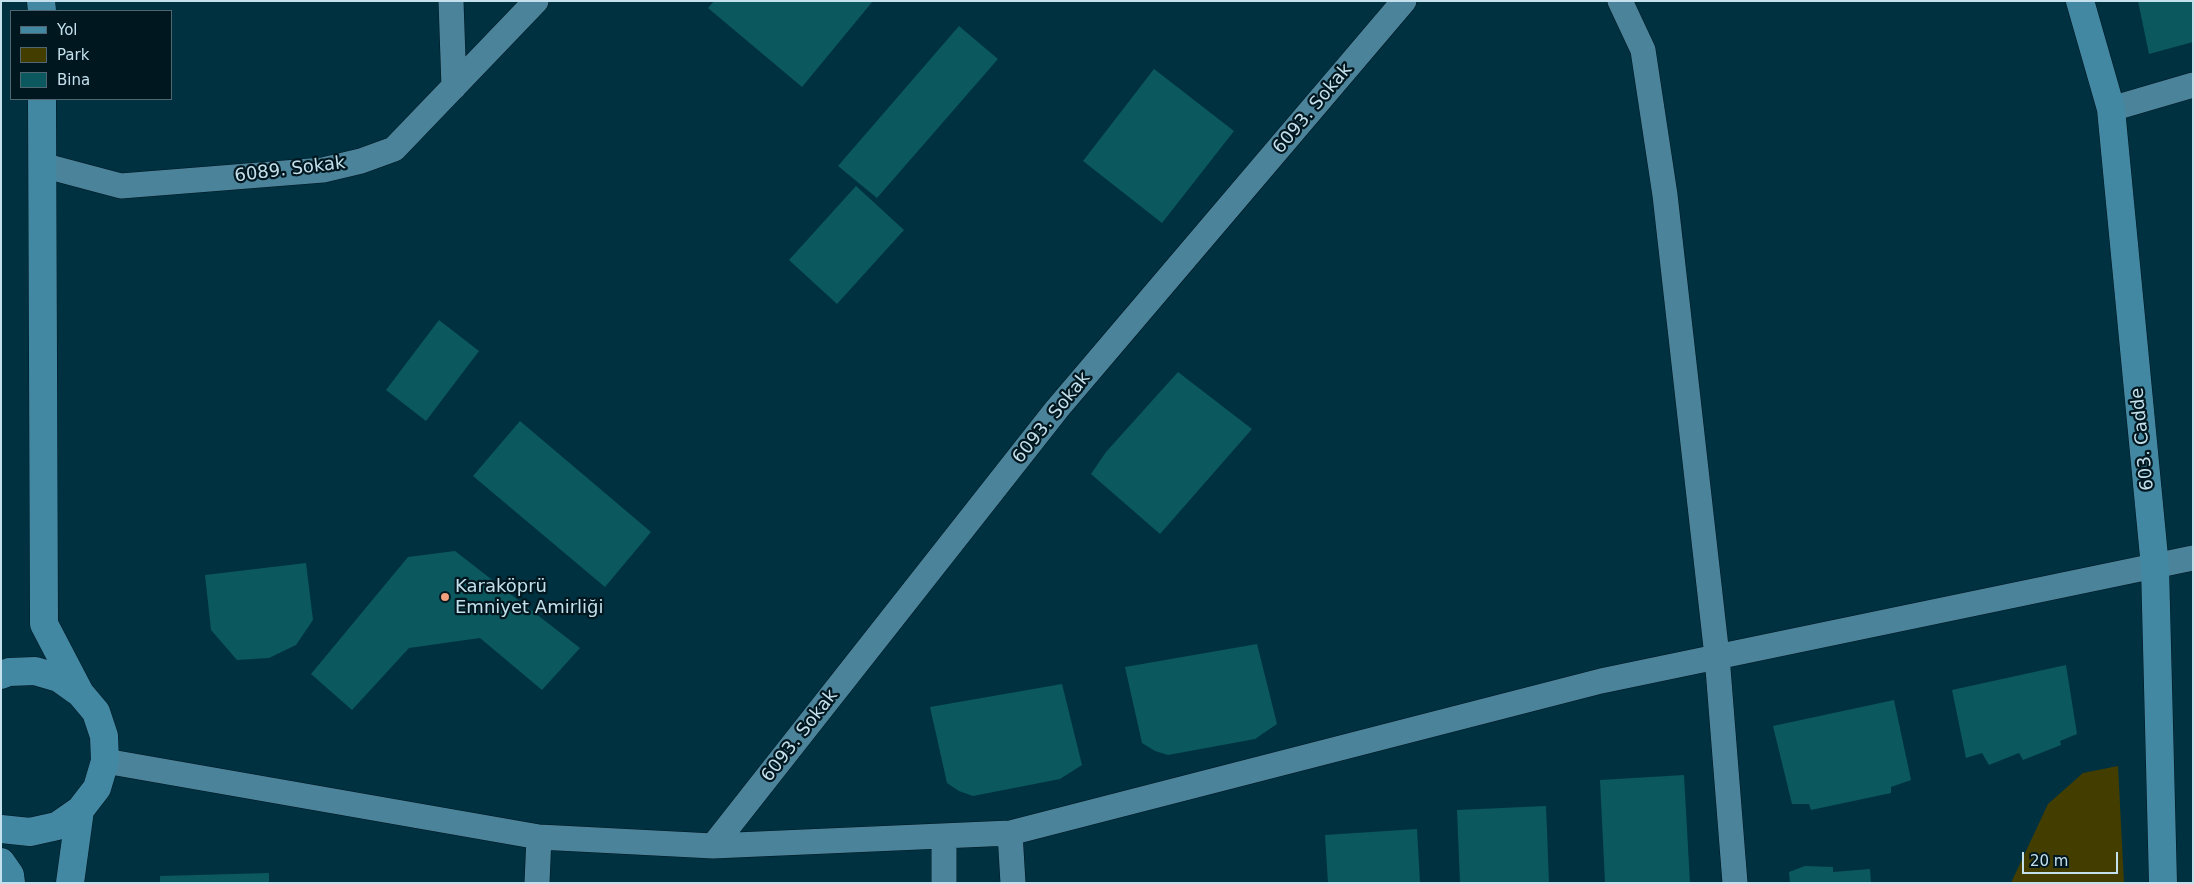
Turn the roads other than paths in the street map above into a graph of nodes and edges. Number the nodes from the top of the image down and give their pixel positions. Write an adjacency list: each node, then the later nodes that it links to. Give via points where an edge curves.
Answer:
1 (451, 1): 7 (street)
2 (536, 1): 7 (street, 6089. Sokak)
3 (1404, 1): 22 (street, 6093. Sokak, via 1057,409)
4 (1620, 1): 13 (street, via 1643,50 1666,195)
5 (2080, 1): 9 (main road, 603. Cadde)
6 (2193, 85): 9 (street)
7 (454, 87): 10 (street, 6089. Sokak, via 394,149 323,170 122,186)
8 (42, 100): 10 (main road)
9 (2111, 109): 12 (main road, 603. Cadde)
10 (42, 165): 15 (main road, via 44,624)
11 (2193, 558): 12 (street)
12 (2155, 567): 13 (street); 30 (main road, 603. Cadde)
13 (1717, 656): 19 (street, via 1601,681); 29 (street)
14 (1, 675): 15 (main road, via 35,671 59,678)
15 (80, 692): 16 (main road, via 96,712 104,736)
16 (105, 761): 17 (main road, via 97,788); 21 (street)
17 (80, 810): 18 (main road, via 57,826 30,832); 25 (main road)
18 (1, 829)
19 (1010, 832): 20 (street); 28 (street)
20 (944, 836): 22 (street); 27 (street)
21 (539, 837): 22 (street); 26 (street)
22 (713, 846)
23 (1, 862): 24 (main road, via 10,875)
24 (11, 883)
25 (70, 883)
26 (537, 883)
27 (944, 883)
28 (1013, 883)
29 (1735, 883)
30 (2163, 883)

